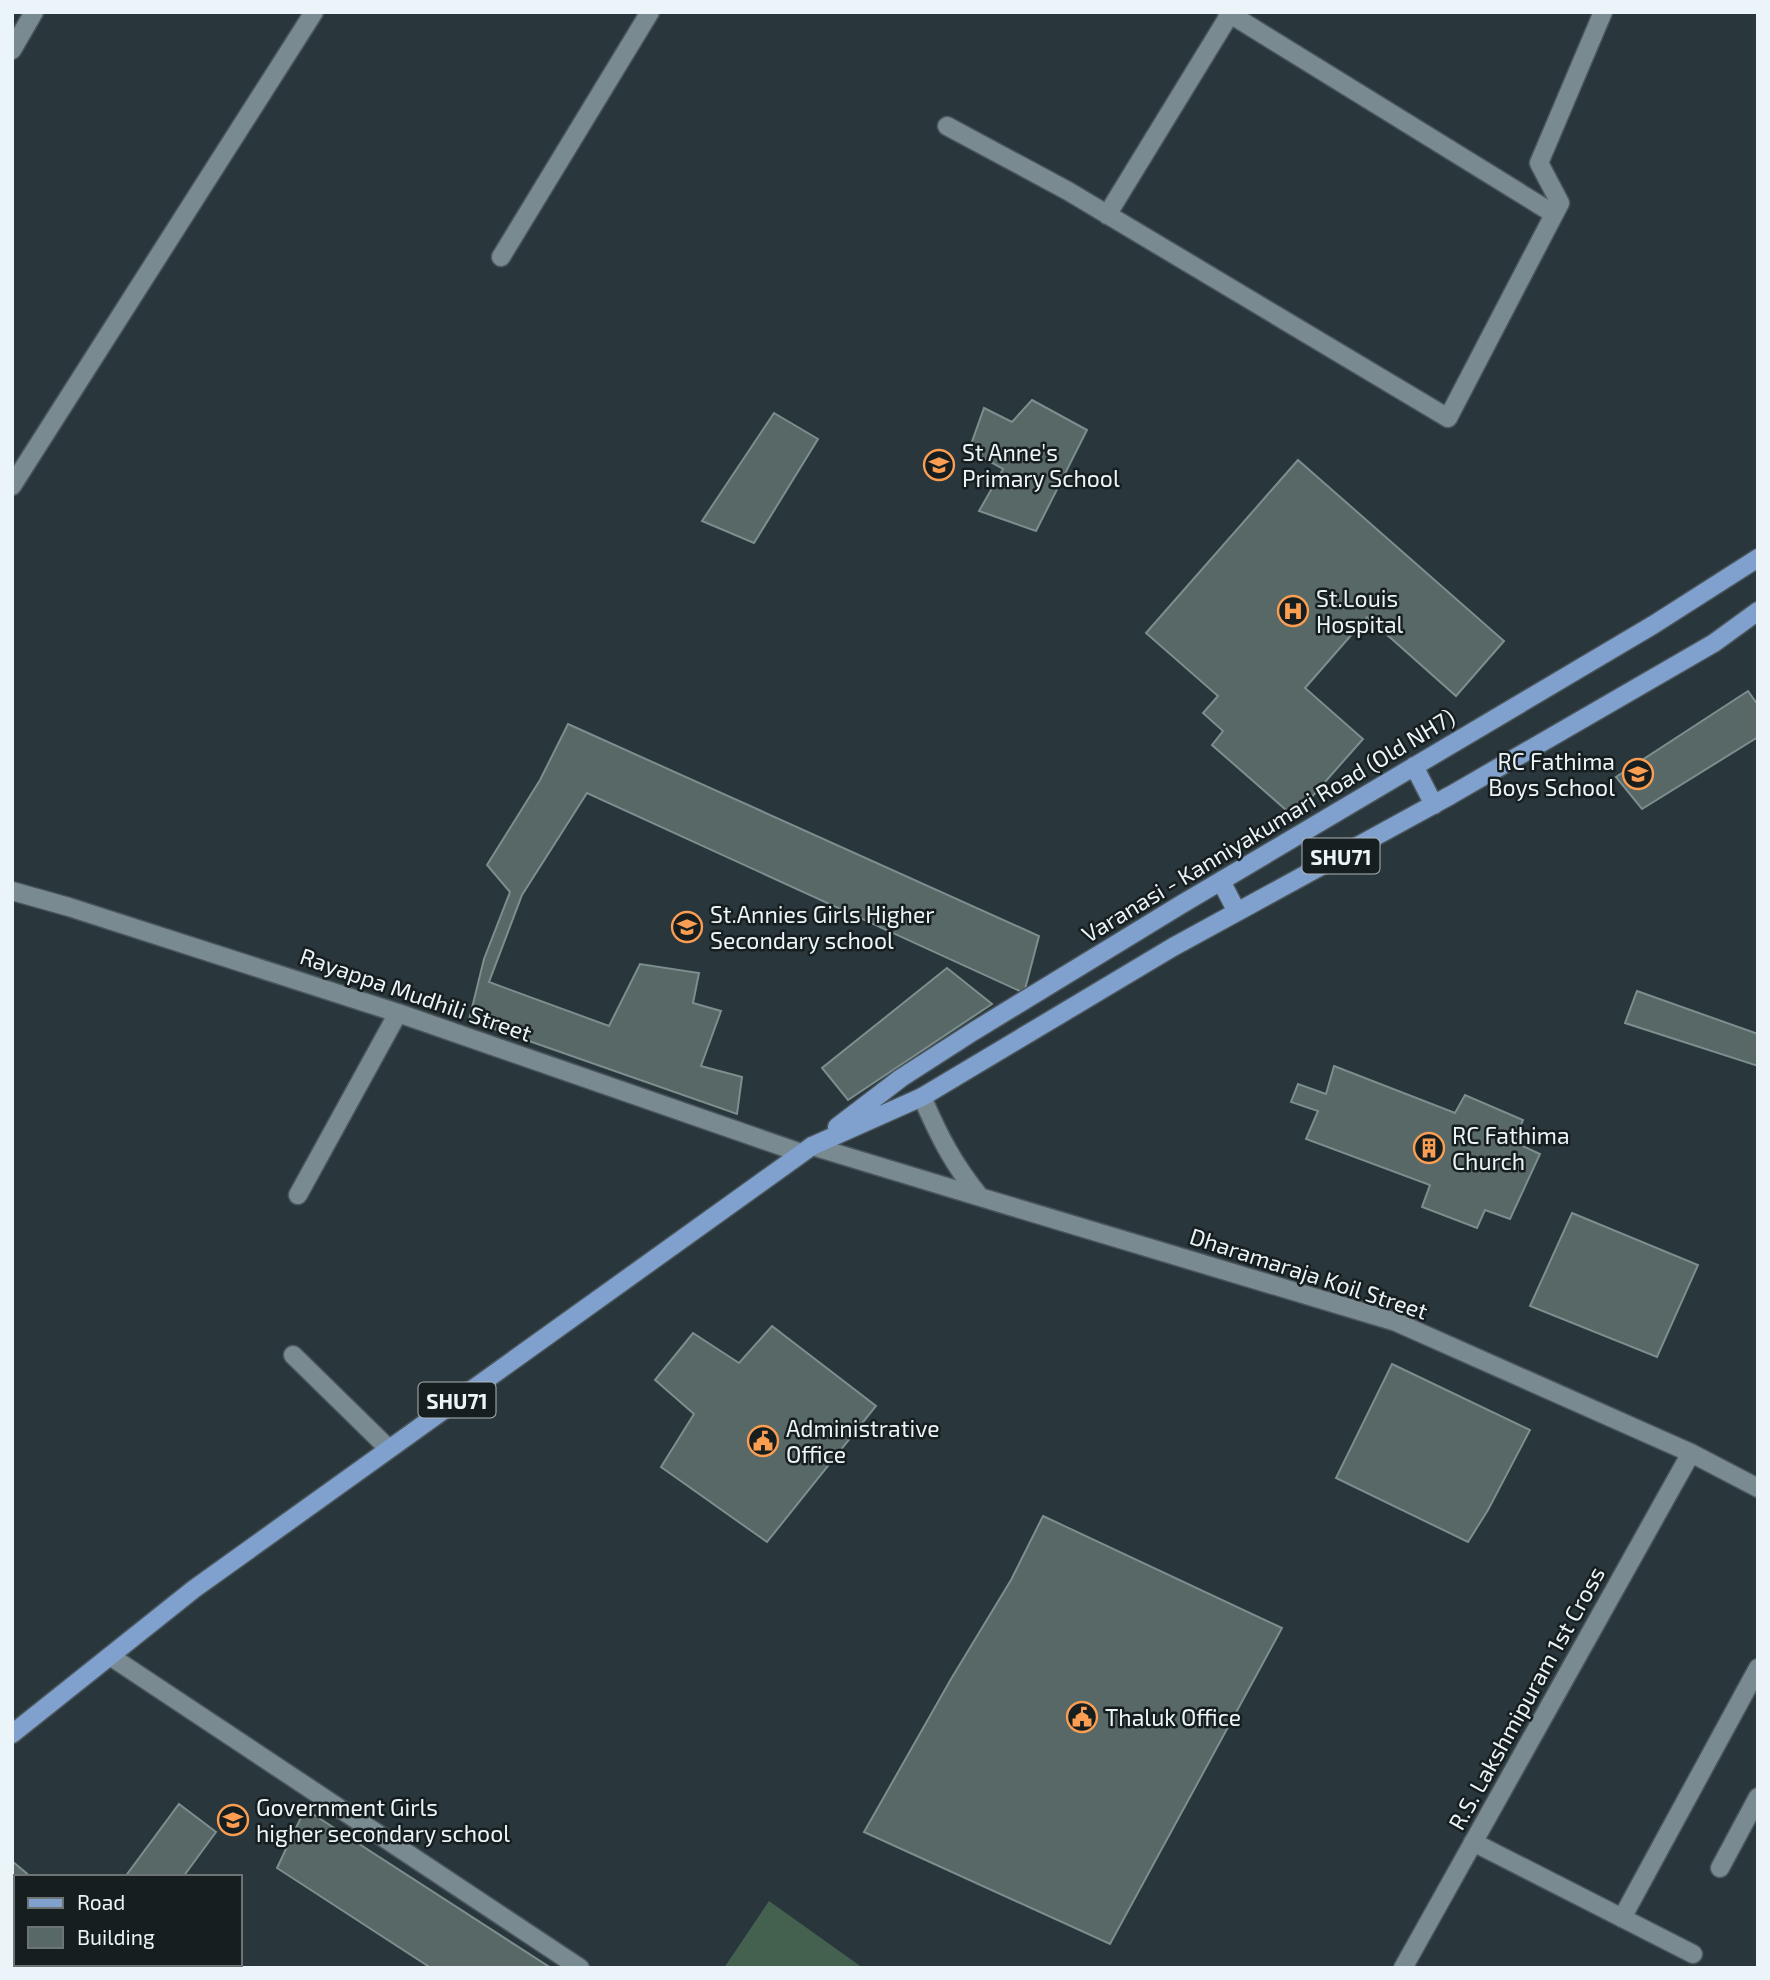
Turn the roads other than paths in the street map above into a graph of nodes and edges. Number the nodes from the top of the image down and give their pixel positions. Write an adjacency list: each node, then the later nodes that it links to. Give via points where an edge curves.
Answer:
1 (34, 12): 6 (street)
2 (314, 12): 11 (street)
3 (649, 12): 10 (street)
4 (1603, 12): 8 (street, via 1539,163 1560,203)
5 (1229, 13): 8 (street); 9 (street)
6 (12, 50)
7 (947, 126): 9 (street)
8 (1554, 214): 9 (street, via 1448,418)
9 (1107, 215)
10 (501, 257)
11 (12, 486)
12 (1758, 558): 14 (main road, Varanasi - Kanniyakumari Road (Old NH7))
13 (1758, 611): 15 (main road, Varanasi - Kanniyakumari Road (Old NH7) / SHU71, via 1714,643)
14 (1413, 766): 15 (main road); 16 (main road, Varanasi - Kanniyakumari Road (Old NH7))
15 (1434, 805): 18 (main road, Varanasi - Kanniyakumari Road (Old NH7) / SHU71)
16 (1221, 881): 18 (main road); 21 (main road, Varanasi - Kanniyakumari Road (Old NH7), via 901,1078)
17 (12, 891): 19 (street, Rayappa Mudhili Street)
18 (1237, 912): 20 (main road, Varanasi - Kanniyakumari Road (Old NH7) / SHU71)
19 (398, 1013): 21 (street, Rayappa Mudhili Street); 22 (street)
20 (922, 1097): 21 (main road, Varanasi - Kanniyakumari Road (Old NH7) / SHU71); 23 (street, via 958,1170)
21 (807, 1150): 23 (street, Rayappa Mudhili Street); 25 (main road, Varanasi - Kanniyakumari Road (Old NH7) / SHU71)
22 (298, 1195)
23 (980, 1197): 26 (street, Dharamaraja Koil Street, via 1396,1322)
24 (293, 1356): 25 (street)
25 (389, 1449): 28 (main road, Varanasi - Kanniyakumari Road (Old NH7) / SHU71, via 194,1589)
26 (1691, 1453): 27 (street, Dharamaraja Koil Street); 32 (street, R.S. Lakshmipuram 1st Cross)
27 (1758, 1488)
28 (110, 1656): 30 (main road, Varanasi - Kanniyakumari Road (Old NH7) / SHU71); 36 (street)
29 (1758, 1668): 34 (street)
30 (12, 1734)
31 (1758, 1797): 33 (street)
32 (1473, 1842): 34 (street); 37 (street, R.S. Lakshmipuram 1st Cross)
33 (1720, 1868)
34 (1622, 1918): 35 (street)
35 (1693, 1954)
36 (580, 1968)
37 (1402, 1968)

